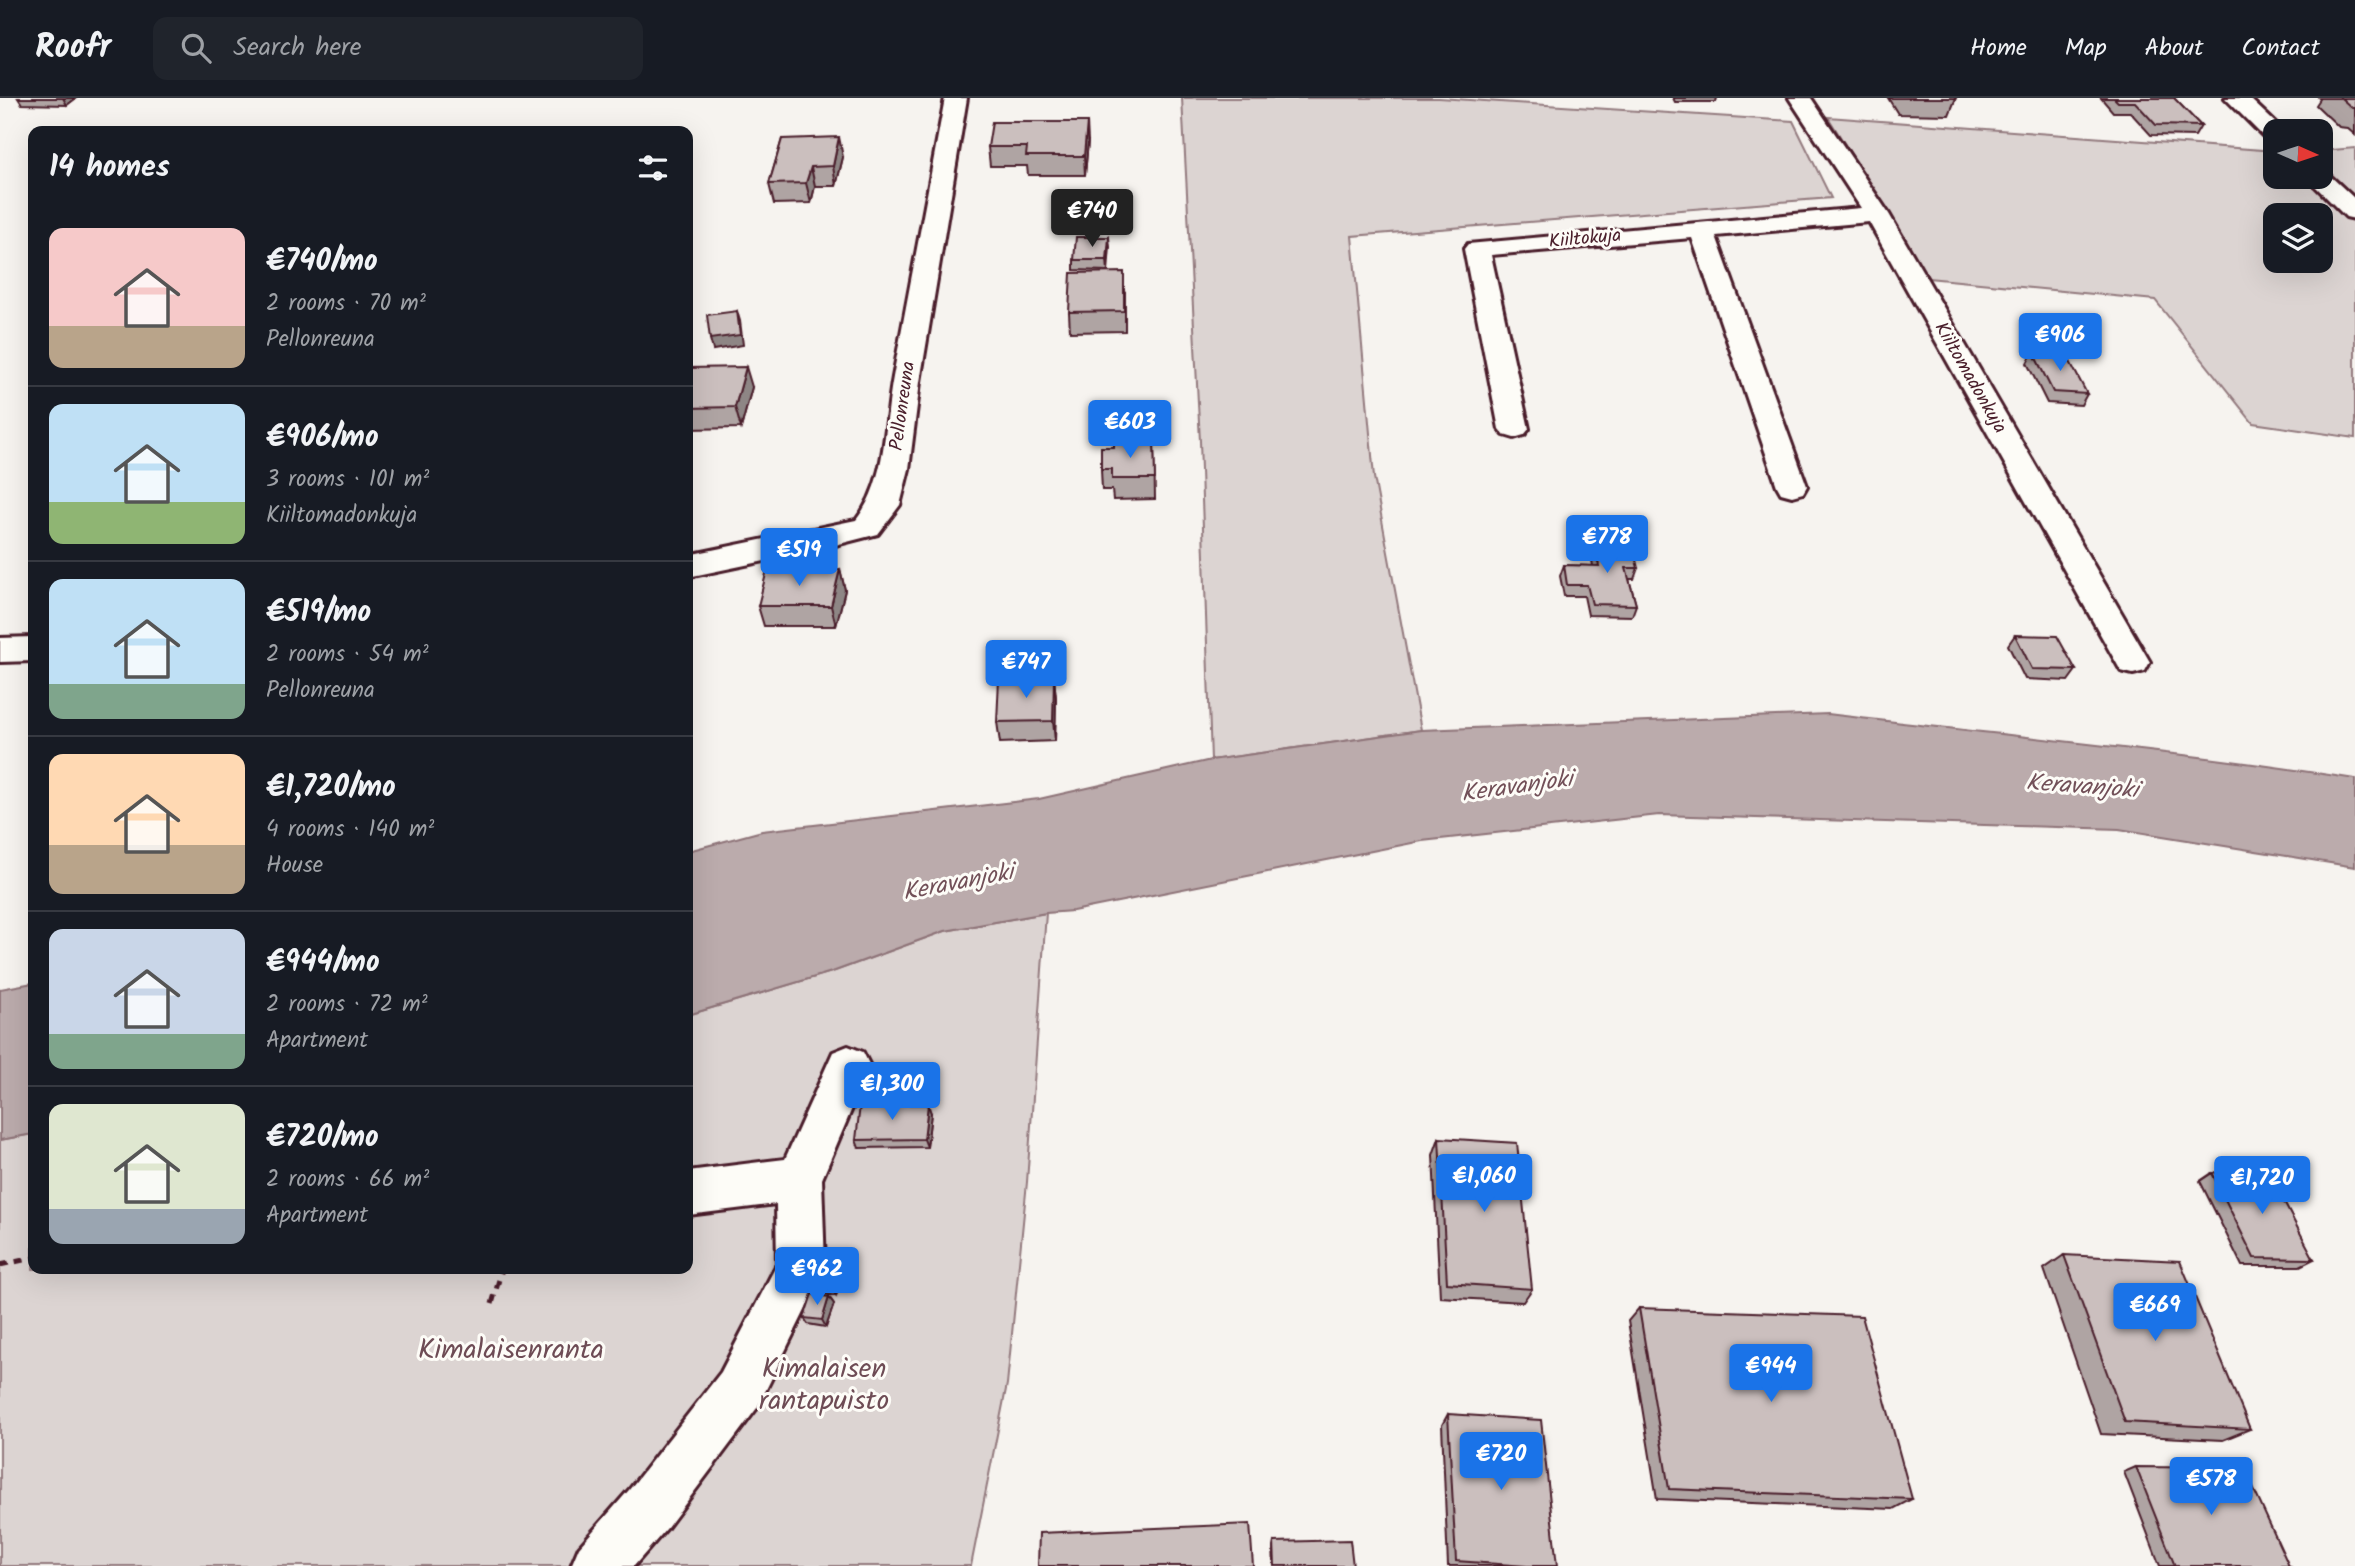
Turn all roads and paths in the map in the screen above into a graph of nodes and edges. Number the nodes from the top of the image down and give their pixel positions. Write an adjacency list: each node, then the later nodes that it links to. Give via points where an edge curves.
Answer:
1 (956, 98): 11 (street, Pellonreuna, via 894,469 884,505 867,527)
2 (1800, 98): 7 (street, Kiiltomadonkuja)
3 (2236, 98): 4 (street)
4 (2263, 124)
5 (2331, 189): 6 (street)
6 (2355, 212)
7 (1877, 214): 8 (street, Kiiltokuja); 14 (street, Kiiltomadonkuja)
8 (1701, 229): 9 (street, Kiiltokuja, via 1477,248); 10 (street)
9 (1514, 429)
10 (1793, 486)
11 (693, 565)
12 (28, 649): 13 (street)
13 (0, 650)
14 (2133, 662)
15 (848, 1066): 16 (street)
16 (799, 1179): 17 (street); 22 (street, via 801,1267 738,1390 648,1509)
17 (693, 1192)
18 (28, 1259): 19 (path)
19 (0, 1265)
20 (501, 1274): 21 (path)
21 (492, 1304)
22 (598, 1566)

